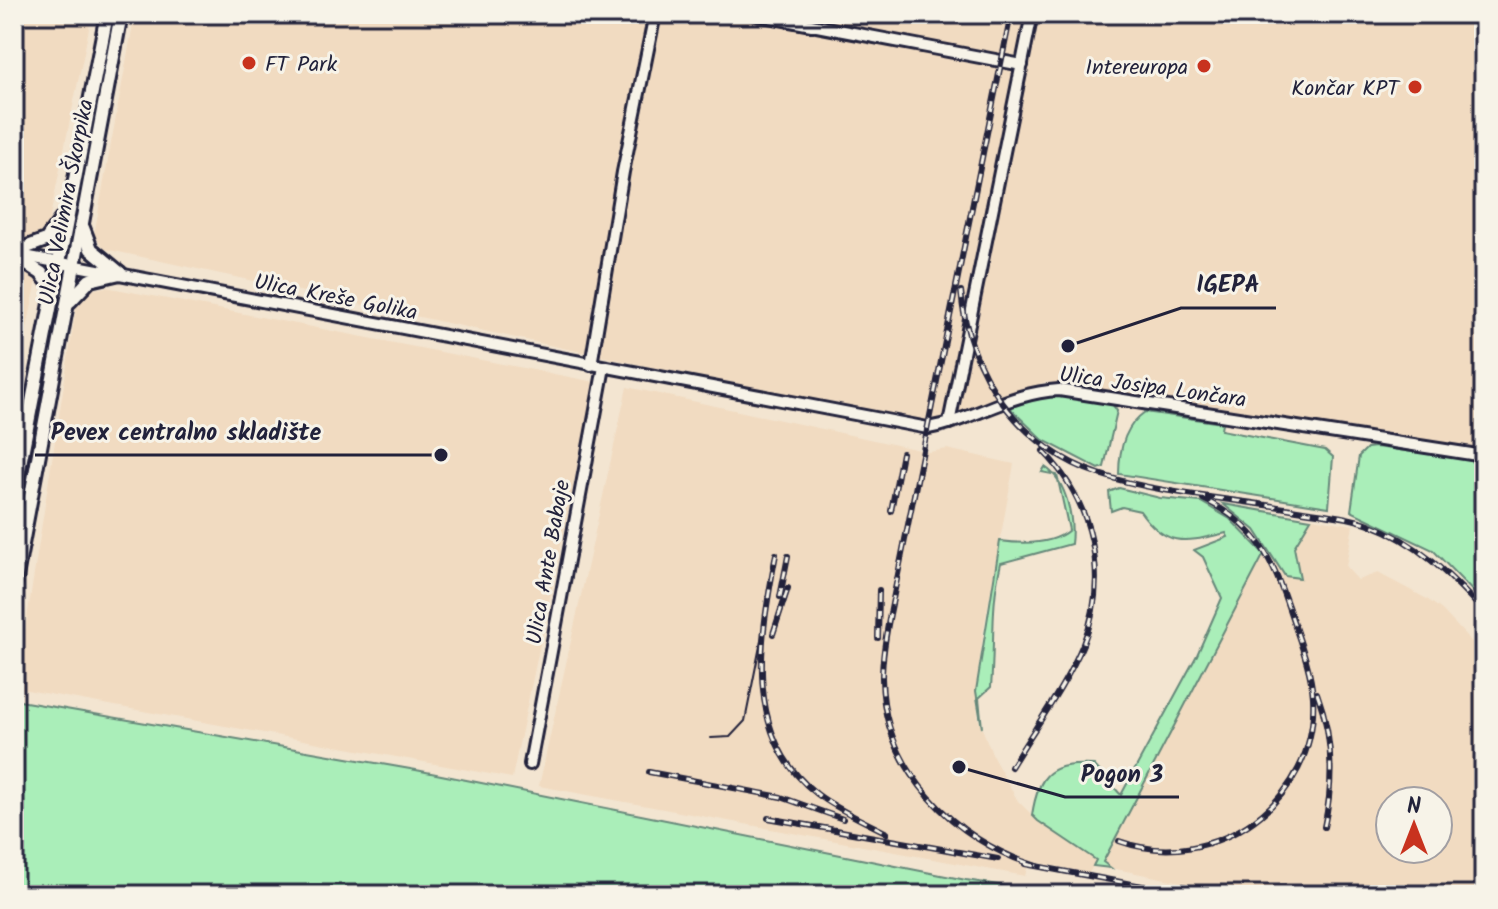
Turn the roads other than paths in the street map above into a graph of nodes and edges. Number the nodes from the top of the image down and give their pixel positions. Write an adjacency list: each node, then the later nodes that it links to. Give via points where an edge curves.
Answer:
1 (107, 14): 7 (main road, Ulica Velimira Škorpika)
2 (121, 14): 8 (main road, Ulica Velimira Škorpika)
3 (655, 14): 14 (street)
4 (753, 14): 6 (street)
5 (1032, 14): 6 (street)
6 (1022, 65): 16 (street)
7 (73, 199): 9 (main road, via 46,240); 10 (main road, Ulica Velimira Škorpika)
8 (82, 220): 10 (main road, Ulica Velimira Škorpika); 11 (main road, via 91,249)
9 (14, 254): 10 (street, Ulica Kreše Golika); 12 (main road)
10 (67, 264): 11 (street, Ulica Kreše Golika); 12 (main road, Ulica Velimira Škorpika); 13 (main road, Ulica Velimira Škorpika)
11 (120, 273): 13 (main road, via 90,280); 14 (street, Ulica Kreše Golika)
12 (55, 290): 18 (main road, Ulica Velimira Škorpika)
13 (66, 307): 19 (main road, Ulica Velimira Škorpika)
14 (591, 365): 15 (street, Ulica Kreše Golika)
15 (604, 367): 16 (street, Ulica Kreše Golika, via 893,423 928,428); 20 (street, Ulica Ante Babaje)
16 (949, 423): 17 (street, Ulica Josipa Lončara, via 999,401 1059,390)
17 (1484, 456)
18 (14, 495)
19 (14, 587)
20 (530, 764)

